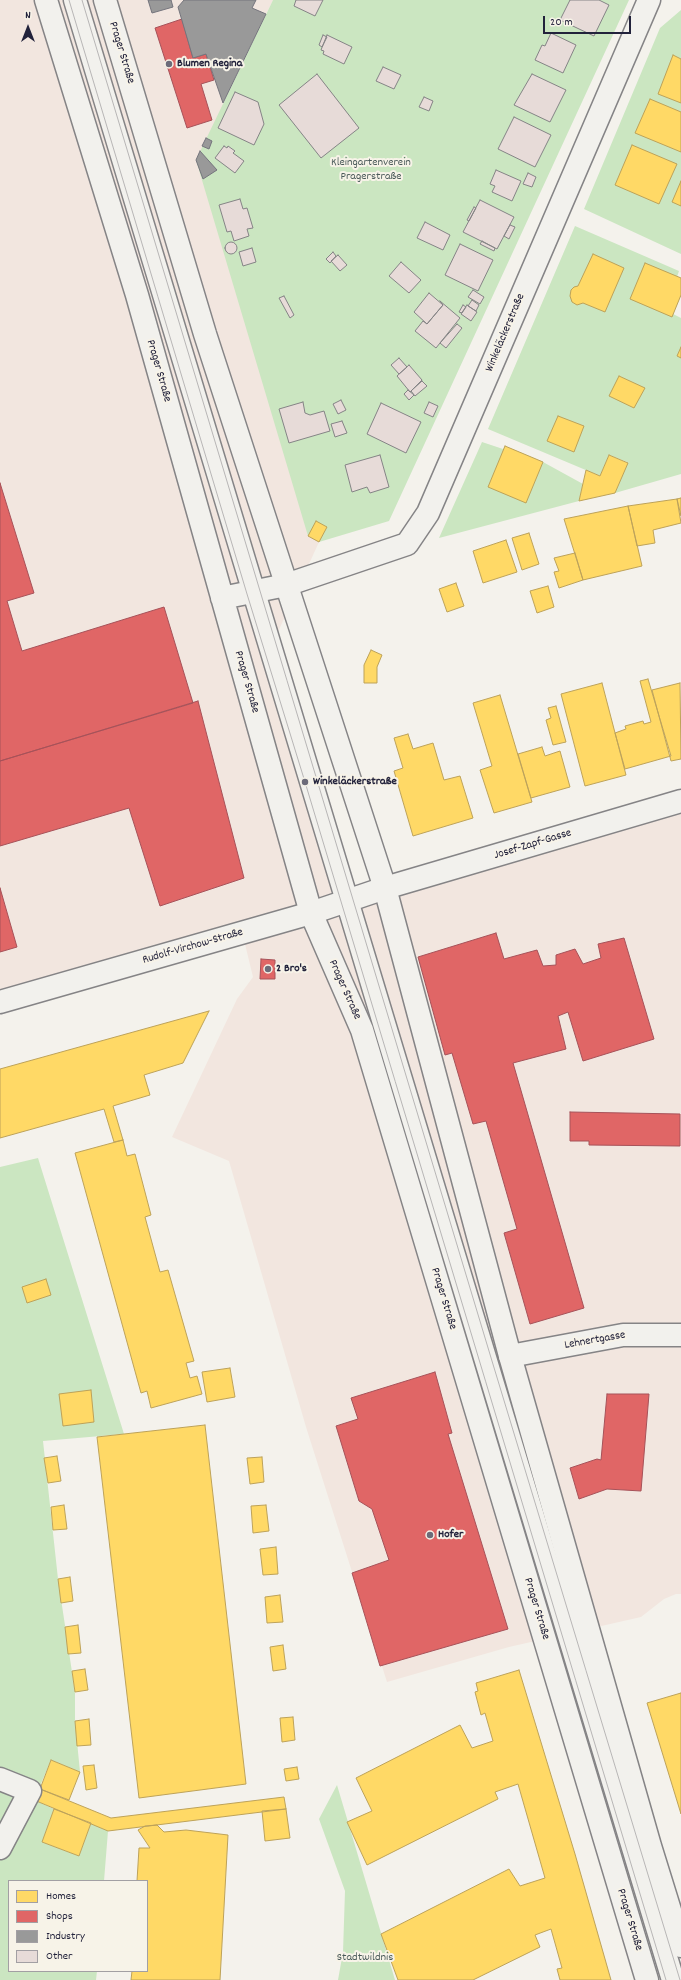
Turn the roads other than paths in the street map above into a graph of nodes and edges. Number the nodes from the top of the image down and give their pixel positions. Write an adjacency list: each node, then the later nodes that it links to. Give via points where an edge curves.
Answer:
1 (46, 0): 7 (main road, Prager Straße, via 137,295)
2 (75, 0): 6 (main road)
3 (105, 0): 5 (main road, Prager Straße, via 196,307)
4 (649, 0): 5 (main road, Winkeläckerstraße, via 428,513 407,544)
5 (286, 585): 6 (main road, Winkeläckerstraße); 9 (main road, Prager Straße)
6 (254, 592): 7 (main road, Winkeläckerstraße); 10 (main road)
7 (222, 598): 11 (main road, Prager Straße)
8 (681, 802): 9 (main road, Josef-Zapf-Gasse)
9 (385, 888): 10 (main road, Rudolf-Virchow-Straße); 14 (main road, Prager Straße)
10 (347, 902): 11 (main road, Rudolf-Virchow-Straße); 19 (main road)
11 (311, 913): 12 (main road, Rudolf-Virchow-Straße); 18 (main road, Prager Straße, via 362,1030)
12 (0, 1002)
13 (681, 1335): 14 (main road, Lehnertgasse, via 623,1335)
14 (510, 1356): 17 (main road, Prager Straße)
15 (0, 1779): 16 (main road, via 30,1791)
16 (0, 1848)
17 (681, 1946)
18 (647, 1980)
19 (673, 1980)

